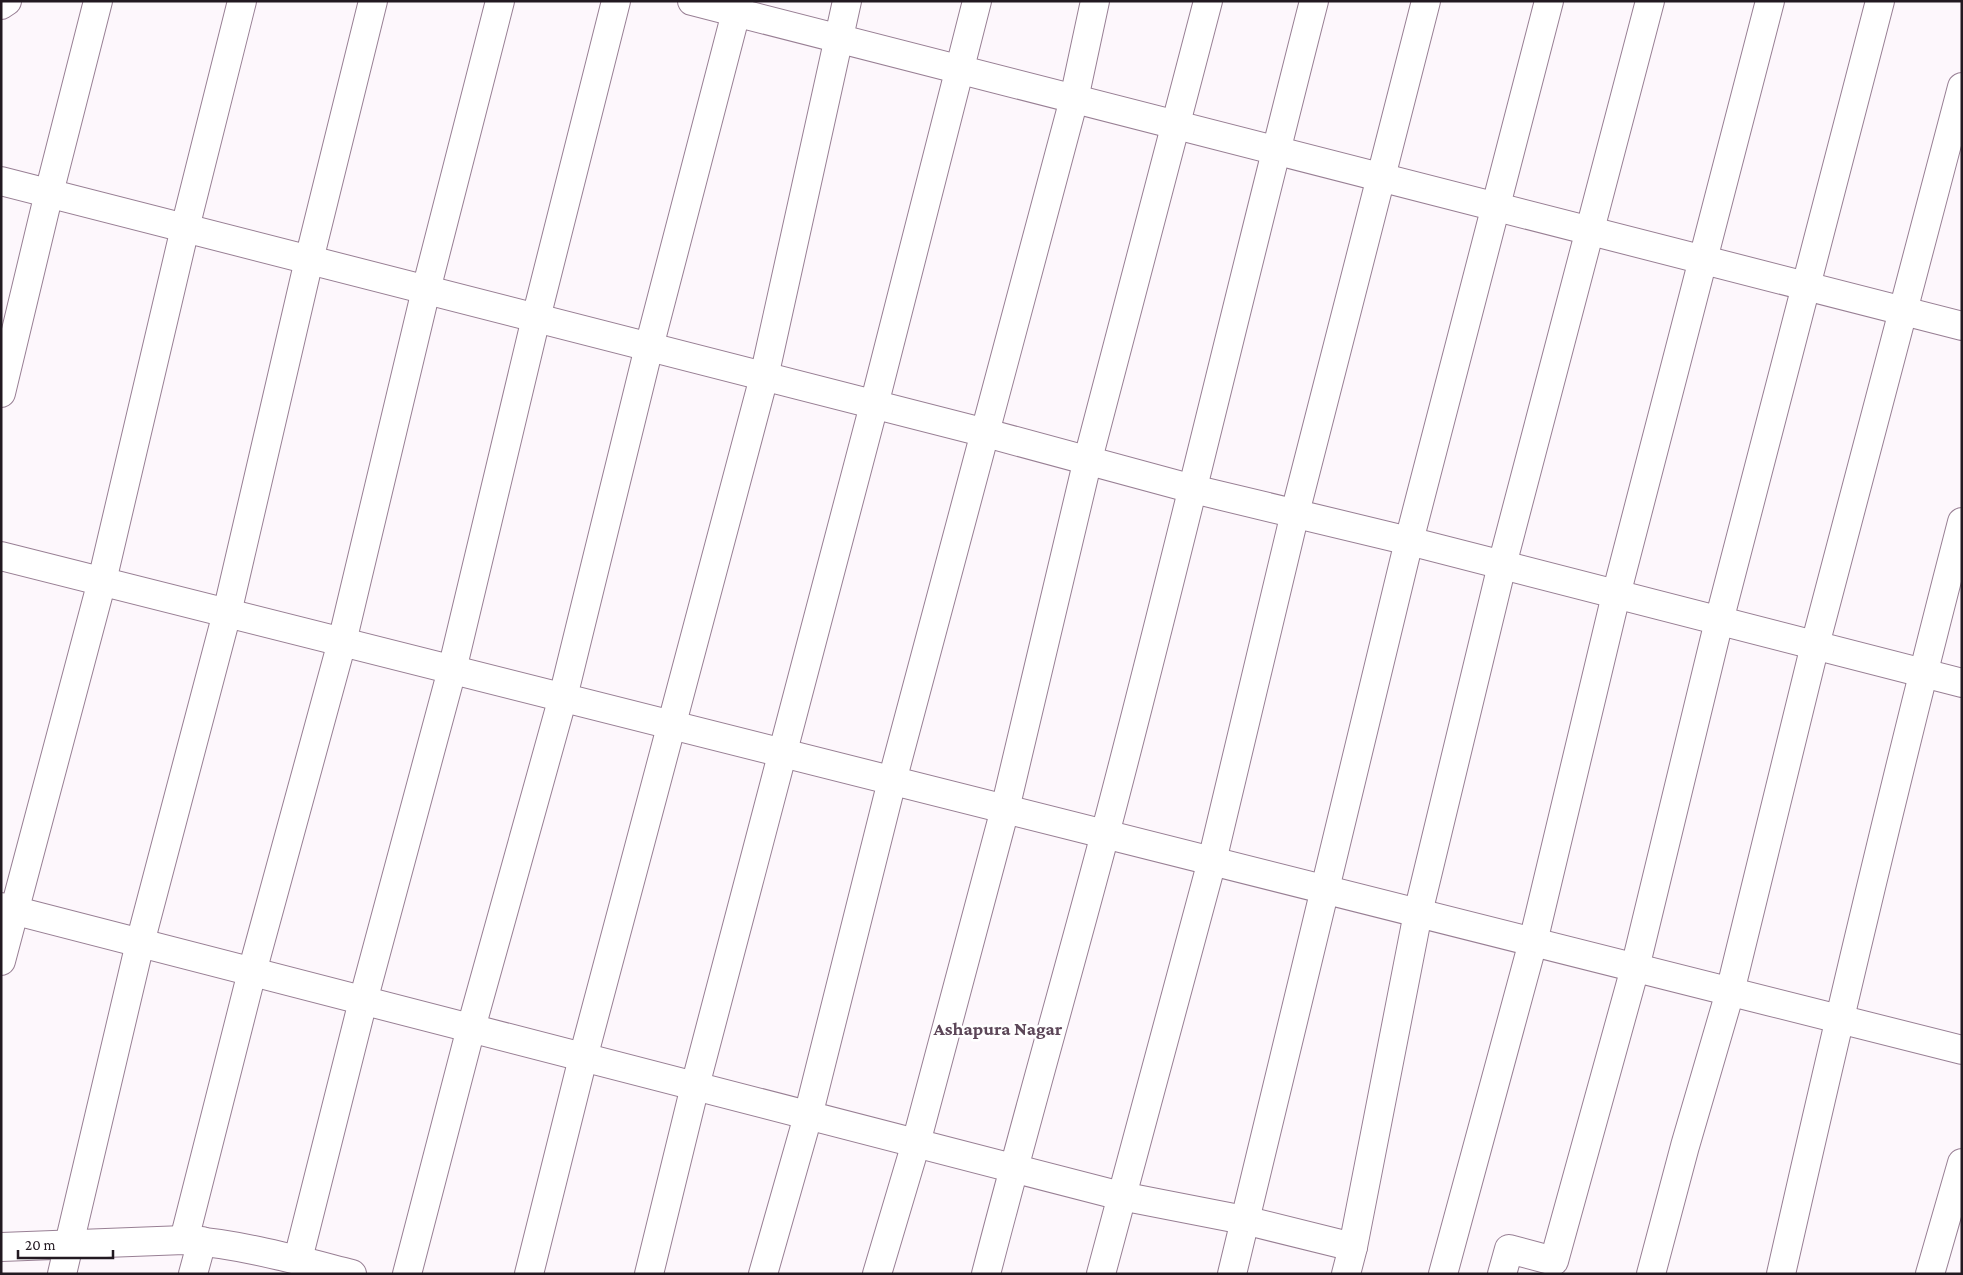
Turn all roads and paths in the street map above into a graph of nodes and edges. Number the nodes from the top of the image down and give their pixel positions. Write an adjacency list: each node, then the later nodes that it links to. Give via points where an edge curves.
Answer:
1 (8, 1): 18 (street)
2 (98, 1): 28 (street)
3 (242, 1): 30 (street)
4 (373, 1): 32 (street)
5 (500, 1): 35 (street)
6 (616, 1): 37 (street)
7 (692, 1): 19 (street)
8 (847, 1): 20 (street)
9 (977, 1): 21 (street)
10 (1095, 1): 23 (street)
11 (1208, 1): 24 (street)
12 (1314, 1): 25 (street)
13 (1426, 1): 26 (street)
14 (1549, 1): 29 (street)
15 (1650, 1): 31 (street)
16 (1770, 1): 33 (street)
17 (1880, 1): 34 (street)
18 (1, 5)
19 (738, 7): 20 (street); 39 (street)
20 (838, 38): 21 (street); 40 (street)
21 (958, 70): 23 (street); 42 (street)
22 (1962, 87): 36 (street)
23 (1074, 99): 24 (street); 43 (street)
24 (1176, 125): 25 (street); 44 (street)
25 (1276, 150): 26 (street); 45 (street)
26 (1381, 177): 29 (street); 46 (street)
27 (1, 181): 28 (street)
28 (49, 193): 30 (street); 41 (street)
29 (1496, 207): 31 (street); 48 (street)
30 (185, 228): 32 (street); 51 (street)
31 (1590, 231): 33 (street); 50 (street)
32 (309, 260): 35 (street); 53 (street)
33 (1703, 260): 34 (street); 52 (street)
34 (1806, 286): 36 (street); 54 (street)
35 (426, 290): 37 (street); 55 (street)
36 (1903, 311): 38 (street); 56 (street)
37 (536, 318): 39 (street); 57 (street)
38 (1962, 326)
39 (649, 347): 40 (street); 60 (street)
40 (764, 376): 42 (street); 61 (street)
41 (1, 393)
42 (874, 405): 43 (street); 62 (street)
43 (986, 433): 44 (street); 63 (street)
44 (1088, 459): 45 (street); 64 (street)
45 (1194, 489): 46 (street); 65 (street)
46 (1296, 513): 48 (street); 66 (street)
47 (1962, 522): 58 (street)
48 (1409, 541): 50 (street); 67 (street)
49 (1, 556): 51 (street)
50 (1502, 565): 52 (street); 69 (street)
51 (102, 581): 53 (street); 68 (street)
52 (1616, 595): 54 (street); 70 (street)
53 (227, 613): 55 (street); 71 (street)
54 (1719, 621): 56 (street); 73 (street)
55 (342, 642): 57 (street); 74 (street)
56 (1815, 645): 58 (street); 75 (street)
57 (452, 670): 60 (street); 76 (street)
58 (1923, 673): 59 (street); 77 (street)
59 (1962, 683)
60 (563, 698): 61 (street); 78 (street)
61 (672, 725): 62 (street); 80 (street)
62 (784, 753): 63 (street); 81 (street)
63 (892, 780): 64 (street); 82 (street)
64 (1005, 809): 65 (street); 83 (street)
65 (1105, 834): 66 (street); 85 (street)
66 (1212, 861): 67 (street); 86 (street)
67 (1324, 890): 69 (street); 87 (street)
68 (7, 909): 71 (street); 72 (street)
69 (1418, 913): 70 (street); 91 (street)
70 (1533, 942): 73 (street); 106 (street)
71 (140, 943): 74 (street); 89 (street)
72 (1, 961)
73 (1635, 968): 75 (street); 107 (street, via 1554,1261 1509,1249)
74 (252, 972): 76 (street); 88 (street)
75 (1730, 992): 77 (street); 108 (street)
76 (363, 1001): 78 (street); 92 (street)
77 (1838, 1019): 79 (street); 109 (street)
78 (471, 1028): 80 (street); 97 (street)
79 (1962, 1050)
80 (584, 1058): 81 (street); 98 (street)
81 (695, 1086): 82 (street); 99 (street)
82 (808, 1116): 83 (street); 100 (street)
83 (916, 1143): 85 (street); 101 (street)
84 (1962, 1163): 110 (street)
85 (1013, 1168): 86 (street); 102 (street)
86 (1121, 1196): 87 (street); 103 (street)
87 (1244, 1220): 91 (street); 104 (street)
88 (193, 1240): 89 (street); 92 (street); 95 (street)
89 (69, 1244): 90 (street); 94 (street)
90 (1, 1246)
91 (1353, 1247): 105 (street)
92 (298, 1259): 93 (street)
93 (324, 1270): 96 (street)
94 (62, 1274)
95 (193, 1274)
96 (352, 1274)
97 (407, 1274)
98 (529, 1274)
99 (649, 1274)
100 (763, 1274)
101 (877, 1274)
102 (986, 1274)
103 (1101, 1274)
104 (1232, 1274)
105 (1346, 1274)
106 (1443, 1274)
107 (1502, 1274)
108 (1651, 1274)
109 (1781, 1274)
110 (1930, 1274)

